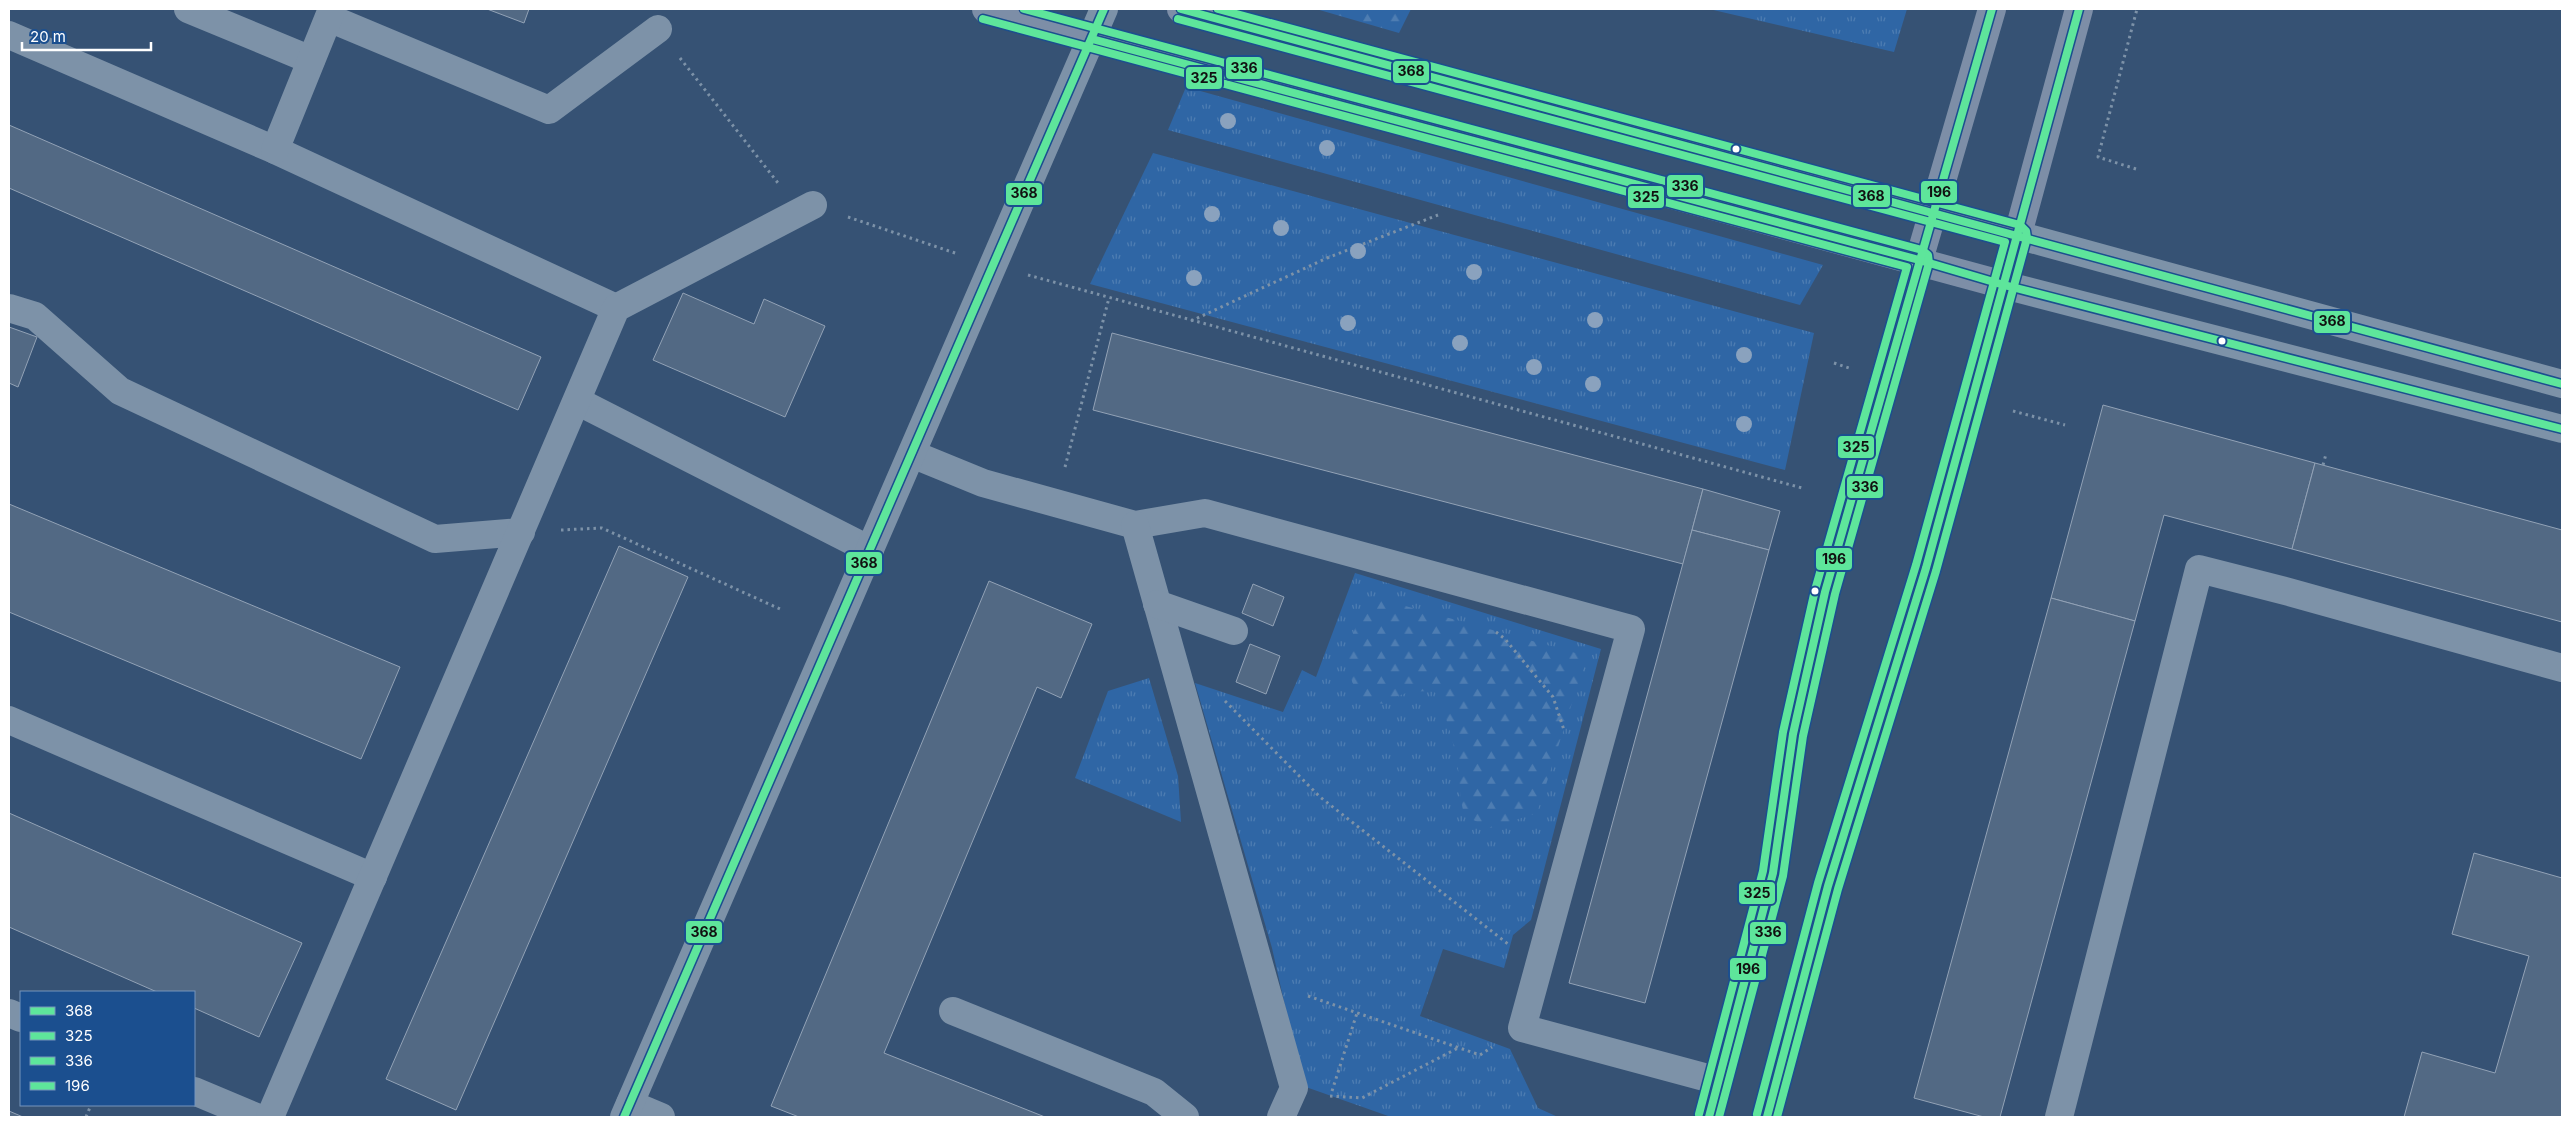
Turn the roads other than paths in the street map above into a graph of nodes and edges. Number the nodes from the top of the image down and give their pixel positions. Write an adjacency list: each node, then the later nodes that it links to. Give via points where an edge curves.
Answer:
1 (188, 9): 11 (street)
2 (986, 9): 10 (main road)
3 (1104, 9): 10 (street)
4 (1182, 9): 14 (main road)
5 (1992, 9): 14 (main road)
6 (2078, 9): 15 (main road)
7 (330, 13): 8 (street, via 549,110); 11 (street)
8 (658, 29)
9 (9, 35): 12 (street)
10 (1092, 39): 16 (main road); 23 (street)
11 (311, 60): 12 (street)
12 (274, 150): 19 (street)
13 (813, 205): 19 (street)
14 (1932, 213): 15 (main road); 16 (main road)
15 (2017, 235): 17 (main road); 20 (street)
16 (1919, 260): 17 (main road); 33 (main road, via 1825,592 1793,734 1773,873)
17 (2004, 285): 22 (street); 42 (main road, via 1926,568 1828,886)
18 (9, 308): 25 (street, via 35,316 120,391 436,539)
19 (616, 308): 21 (street)
20 (2562, 384)
21 (577, 401): 25 (street); 26 (street)
22 (2562, 429)
23 (912, 454): 24 (street, via 982,483); 26 (street)
24 (1135, 525): 27 (street); 33 (street, via 1205,513 1631,629 1522,1028)
25 (521, 532): 31 (street)
26 (870, 550): 36 (street)
27 (1157, 604): 28 (street); 35 (street, via 1294,1088)
28 (1234, 631)
29 (2562, 668): 43 (street, via 2199,569)
30 (9, 720): 31 (street)
31 (373, 877): 38 (street)
32 (953, 1011): 40 (street, via 1154,1092)
33 (1719, 1081): 41 (main road)
34 (195, 1091): 37 (street)
35 (1284, 1110)
36 (627, 1111): 39 (street)
37 (256, 1117)
38 (270, 1117)
39 (661, 1117)
40 (1185, 1117)
41 (1709, 1117)
42 (1766, 1117)
43 (2060, 1117)

